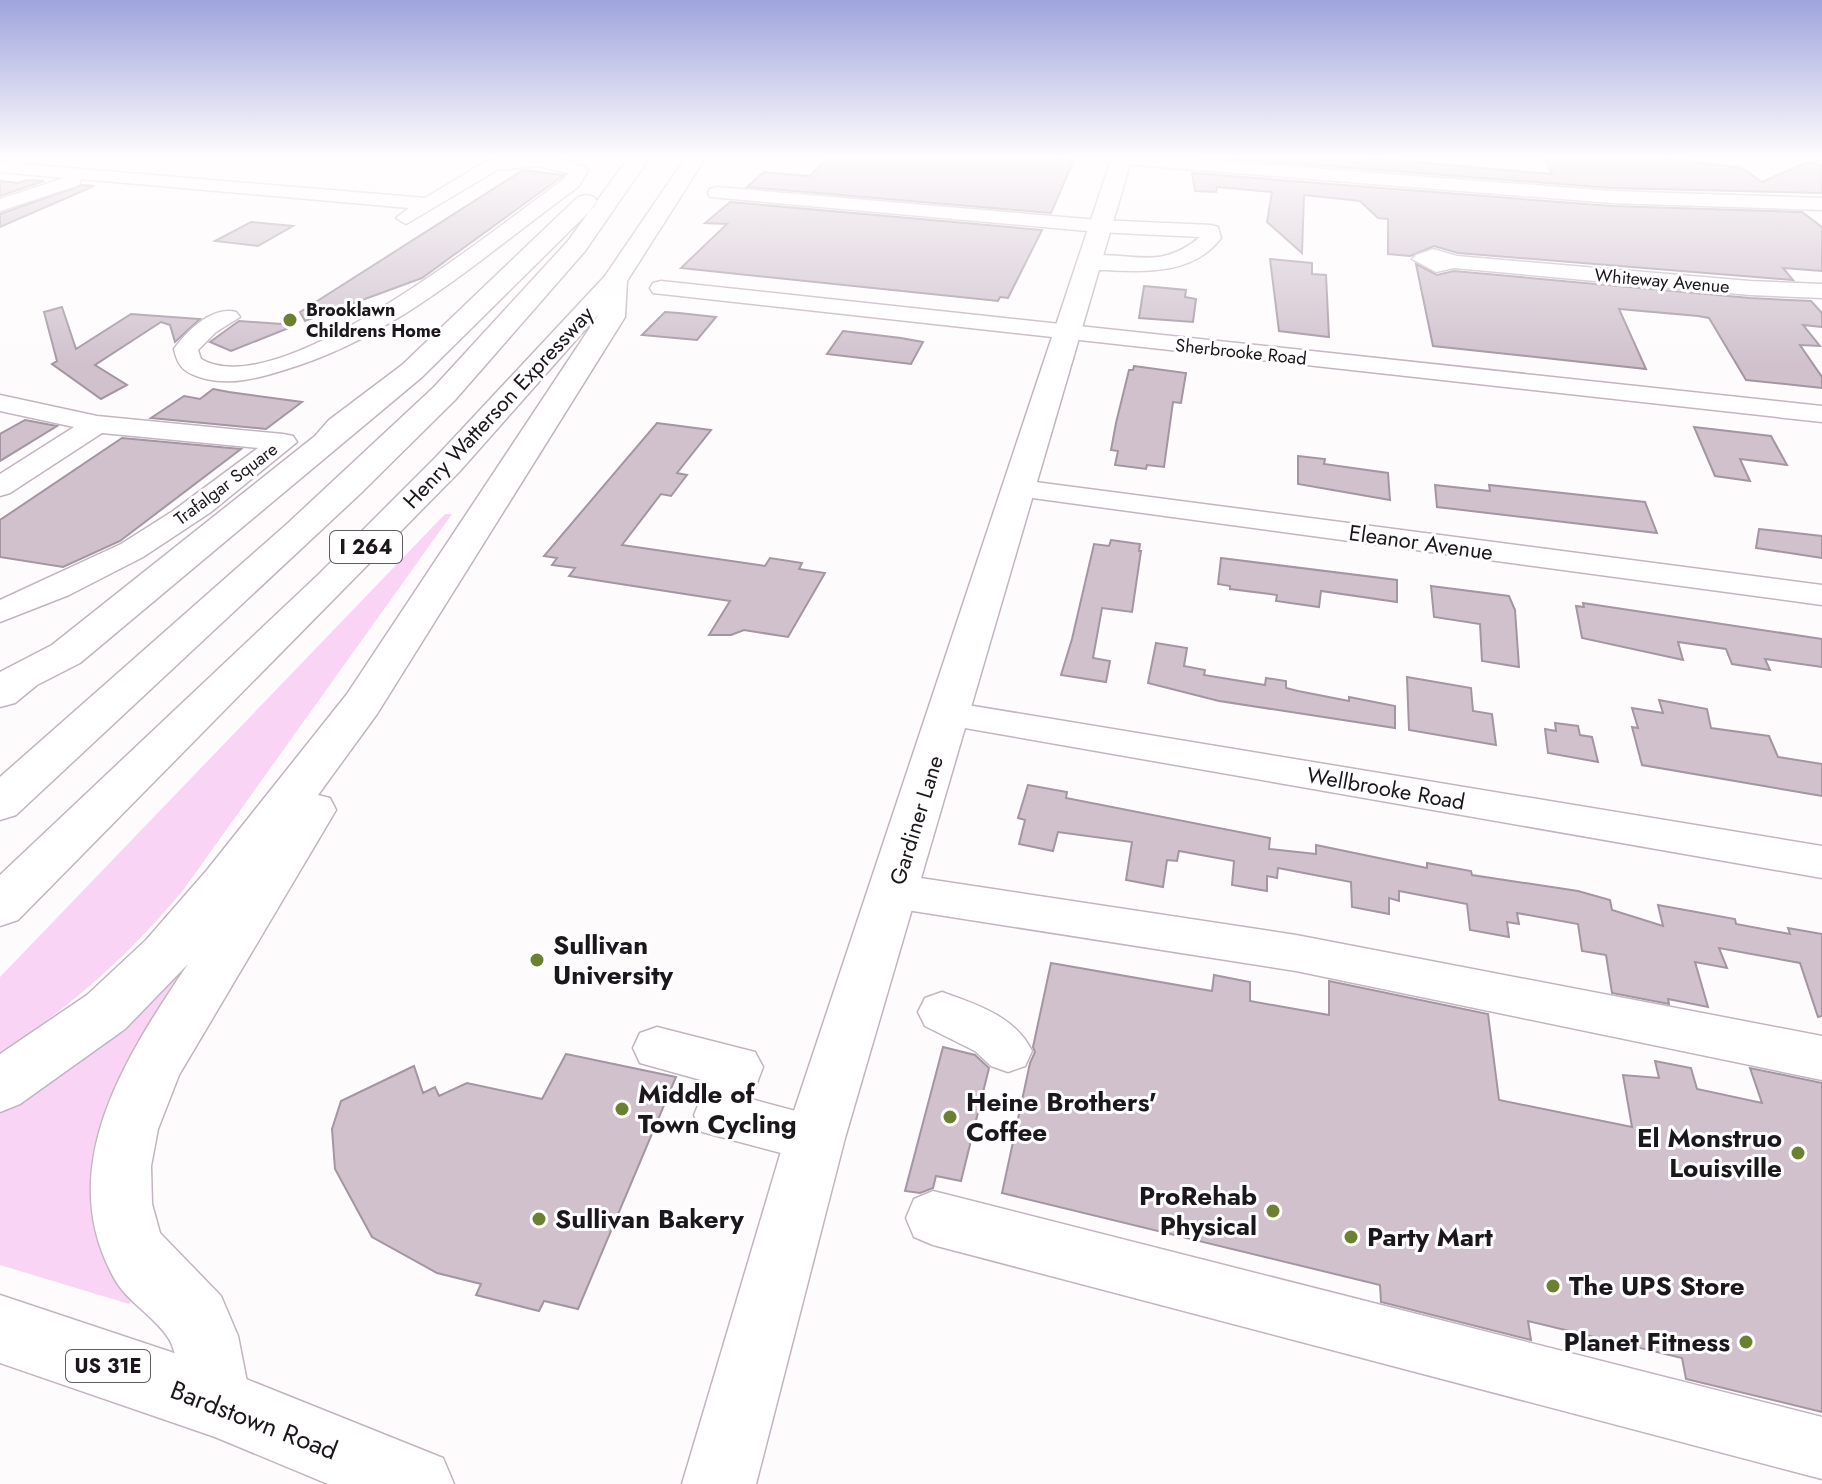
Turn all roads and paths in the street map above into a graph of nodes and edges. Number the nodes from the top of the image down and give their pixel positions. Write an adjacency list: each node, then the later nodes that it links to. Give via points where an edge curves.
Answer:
1 (514, 226): 12 (street, via 424,294 338,344 280,365 226,374 202,372 189,363 186,349 208,327)
2 (560, 226): 21 (main road, via 412,371)
3 (592, 226): 26 (main road, I 264, via 448,390)
4 (650, 226): 9 (main road, Henry Watterson Expressway / I 264)
5 (962, 226): 7 (street)
6 (1099, 226): 7 (main road, Gardiner Lane)
7 (1093, 244): 13 (main road, Gardiner Lane)
8 (1454, 262): 11 (street, Whiteway Avenue)
9 (614, 281): 23 (main road, via 612,317); 29 (main road, Henry Watterson Expressway / I 264, via 416,496)
10 (661, 288): 13 (street, Sherbrooke Road)
11 (1822, 291)
12 (228, 317)
13 (1068, 332): 15 (street, Sherbrooke Road); 18 (main road, Gardiner Lane)
14 (0, 403): 16 (street, Trafalgar Square)
15 (1822, 414)
16 (97, 424): 17 (street); 20 (street, Trafalgar Square, via 283,442 148,541)
17 (0, 487)
18 (1020, 489): 19 (street, Eleanor Avenue); 24 (main road, Gardiner Lane)
19 (1822, 595)
20 (0, 612)
21 (66, 654): 22 (main road); 25 (main road, via 48,682)
22 (0, 693)
23 (362, 704): 34 (main road, via 165,955 106,1012); 38 (main road, via 367,723 155,1063 129,1125 120,1196 130,1244 148,1272 199,1322)
24 (949, 714): 27 (street, Wellbrooke Road); 28 (main road, Gardiner Lane)
25 (0, 722)
26 (0, 803)
27 (1822, 862)
28 (894, 891): 33 (street, via 1296,953); 35 (main road, Gardiner Lane)
29 (0, 906)
30 (942, 1012): 32 (street, via 992,1036)
31 (657, 1048): 35 (street, via 738,1067 720,1115)
32 (1008, 1051)
33 (1822, 1058)
34 (0, 1086)
35 (815, 1138): 41 (main road, Gardiner Lane)
36 (933, 1218): 39 (street)
37 (0, 1329): 38 (main road, Bardstown Road / US 31E)
38 (216, 1402): 40 (main road, Bardstown Road / US 31E)
39 (1822, 1448)
40 (417, 1484)
41 (719, 1484)

